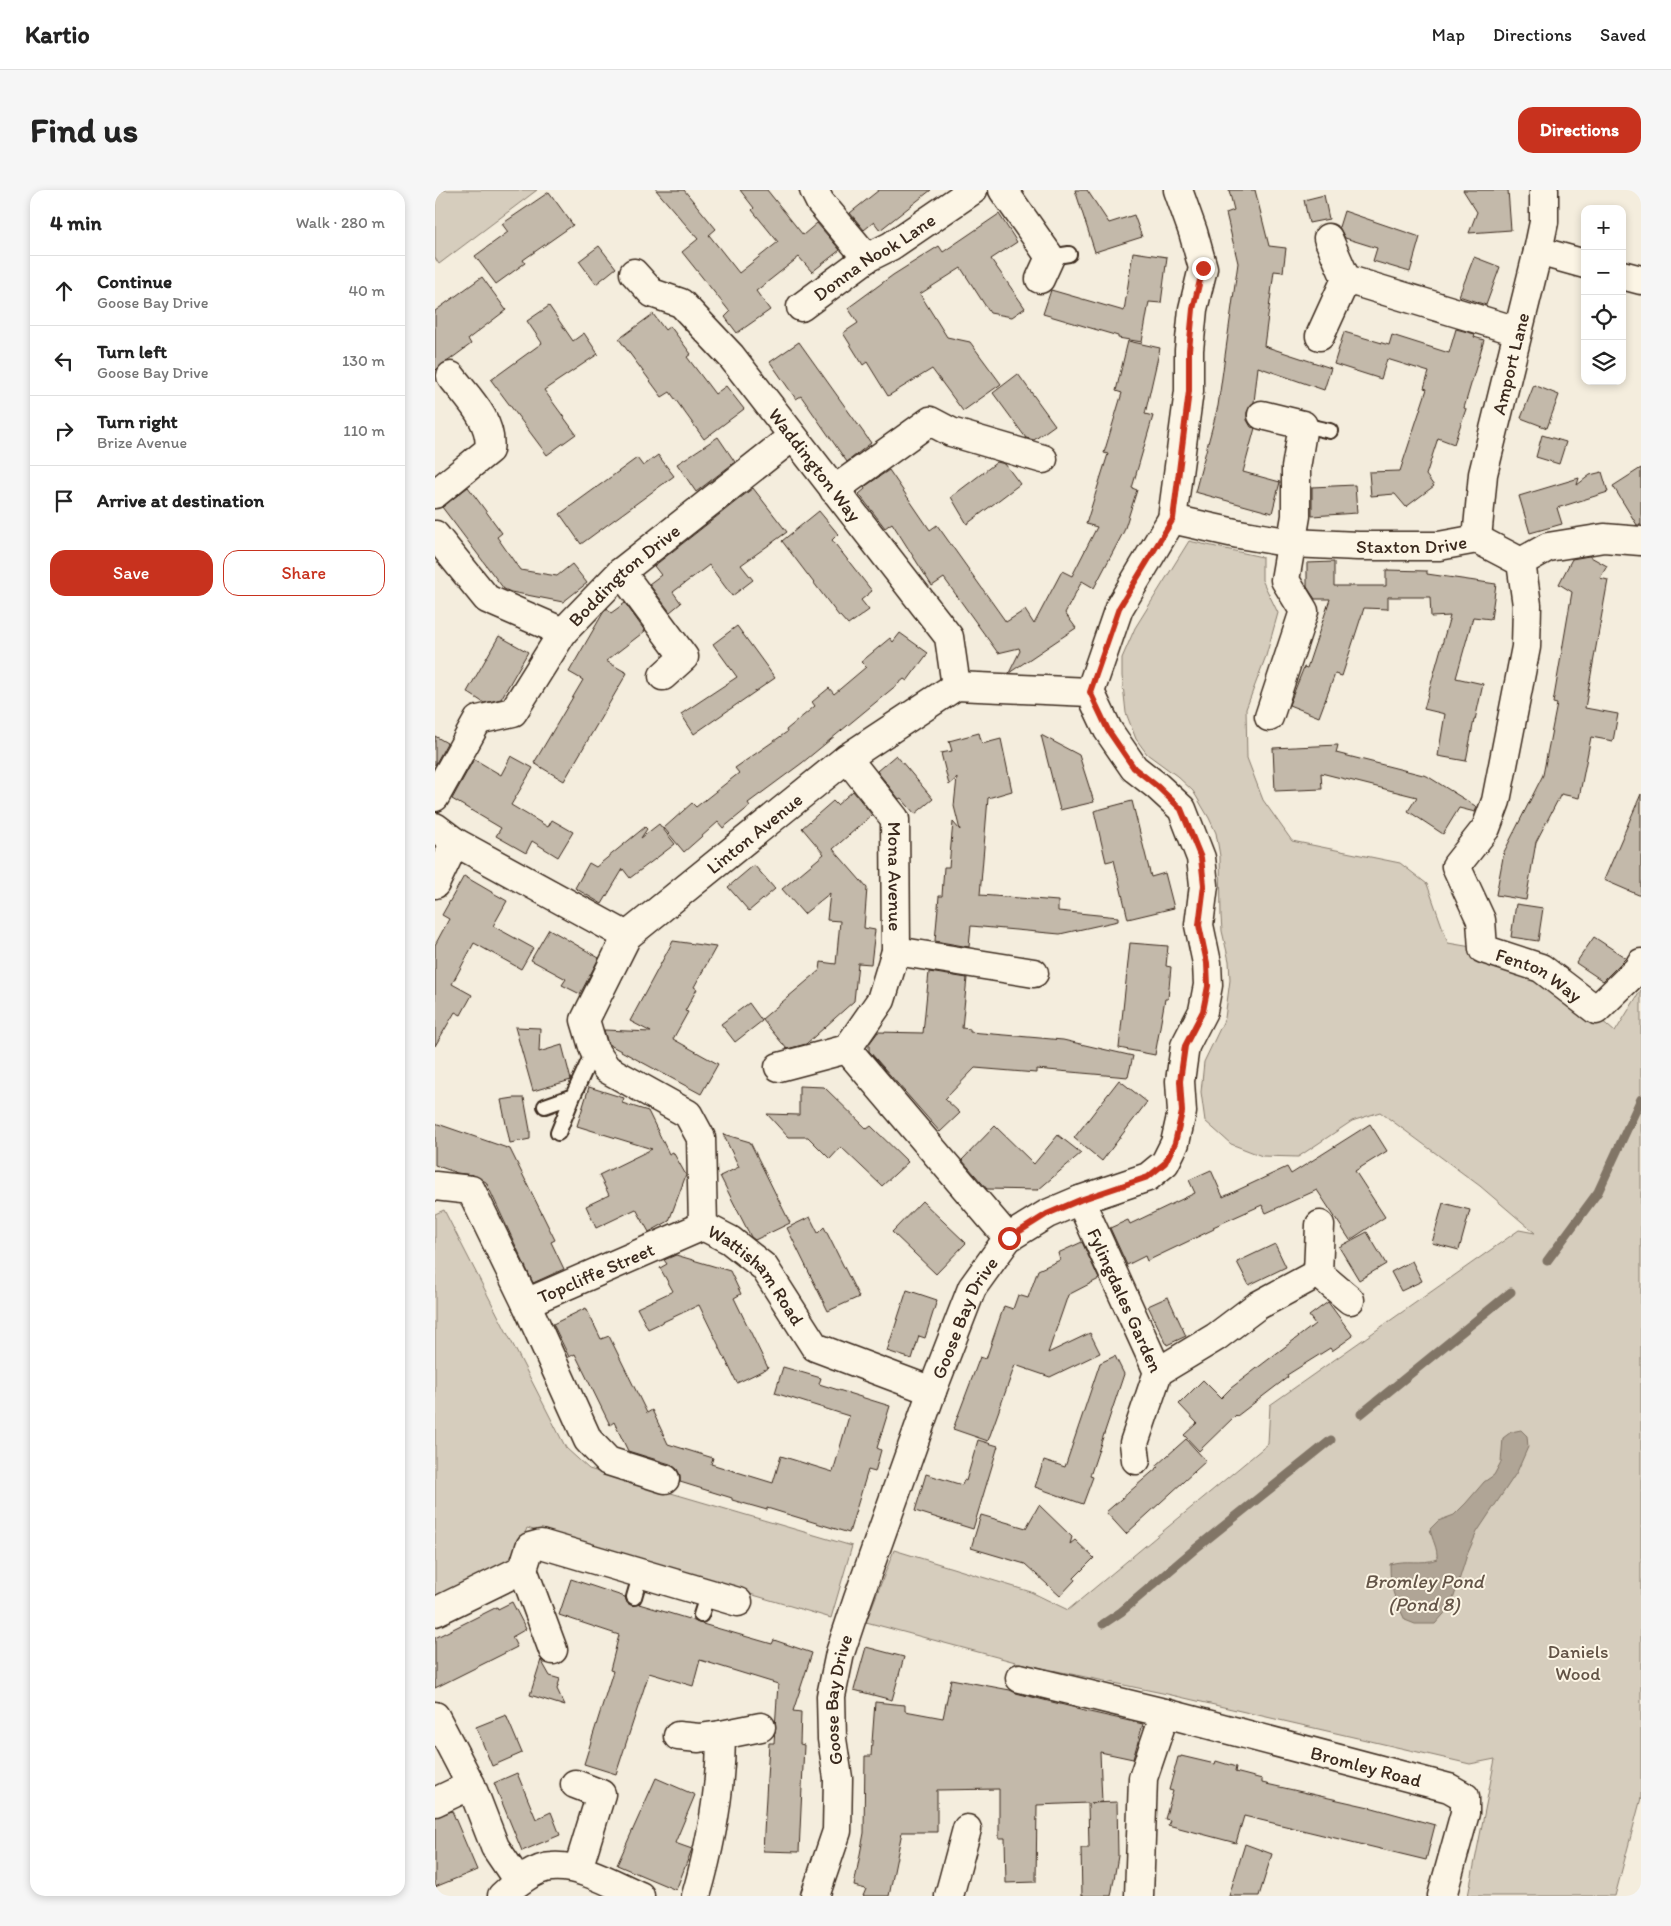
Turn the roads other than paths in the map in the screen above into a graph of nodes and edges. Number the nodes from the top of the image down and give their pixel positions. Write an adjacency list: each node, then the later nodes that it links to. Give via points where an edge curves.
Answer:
1 (814, 190): 8 (street, via 820,202)
2 (973, 190): 8 (street, Donna Nook Lane, via 891,246)
3 (1003, 190): 10 (street)
4 (1177, 190): 26 (street, via 1203,268 1193,309 1189,391)
5 (1544, 190): 7 (street, Amport Lane, via 1544,222)
6 (1328, 238): 13 (street)
7 (1539, 251): 9 (street); 16 (street, Amport Lane)
8 (867, 258): 15 (street, Donna Nook Lane)
9 (1581, 263)
10 (1053, 264)
11 (634, 273): 22 (street, Waddington Way, via 651,293 681,303 731,356)
12 (1626, 276): 14 (street)
13 (1345, 280): 16 (street); 17 (street)
14 (1641, 280)
15 (801, 307)
16 (1517, 331): 28 (street, Amport Lane, via 1483,474)
17 (1320, 336)
18 (451, 376): 25 (street, via 486,423 490,443 489,450)
19 (1262, 414): 20 (street)
20 (1303, 425): 21 (lane); 30 (street)
21 (1330, 432)
22 (792, 436): 24 (street, Waddington Way); 32 (street, Boddington Drive)
23 (1043, 459): 24 (street, via 951,432 930,421)
24 (834, 490): 35 (street, Waddington Way, via 949,638)
25 (435, 494)
26 (1173, 519): 30 (street, Staxton Drive); 36 (street, via 1119,608)
27 (435, 535): 33 (street, Boddington Drive, via 487,599)
28 (1477, 539): 30 (street, Staxton Drive, via 1439,546); 31 (street, Staxton Drive)
29 (1641, 541): 31 (street, via 1604,538 1548,547)
30 (1292, 543): 37 (street, via 1285,580 1304,611)
31 (1521, 562): 44 (street, Fenton Way, via 1527,604 1526,647 1515,710 1486,828 1456,866 1481,920 1483,949 1541,968 1596,1010)
32 (621, 572): 33 (street, Boddington Drive); 34 (street, via 684,657)
33 (563, 632): 39 (street, via 513,712 478,720)
34 (663, 676)
35 (956, 686): 36 (street); 38 (street, Linton Avenue)
36 (1090, 692): 53 (street, Goose Bay Drive, via 1108,730 1134,768 1181,809 1198,850 1204,885 1199,925 1208,986 1203,1011 1185,1046 1180,1081 1182,1112 1175,1143 1165,1163 1148,1177)
37 (1269, 717)
38 (847, 758): 42 (street, Linton Avenue); 43 (street, Mona Avenue, via 895,819)
39 (435, 797)
40 (445, 835): 41 (street); 42 (street)
41 (435, 884)
42 (627, 936): 47 (street, Wattisham Road, via 585,1020)
43 (896, 951): 45 (street, Mona Avenue); 46 (street, Mona Avenue, via 881,1000)
44 (1641, 963)
45 (1034, 973)
46 (847, 1049): 48 (street); 56 (street)
47 (595, 1050): 49 (lane); 55 (street, Wattisham Road, via 607,1069 688,1114 701,1138)
48 (779, 1067)
49 (573, 1096): 50 (lane); 51 (lane)
50 (545, 1106)
51 (558, 1133)
52 (435, 1186): 59 (street, Topcliffe Street, via 471,1190)
53 (1080, 1200): 56 (street, Goose Bay Drive, via 1047,1214); 60 (street, Fylingdales Garden)
54 (1320, 1225): 57 (street)
55 (703, 1226): 59 (street, Topcliffe Street); 61 (street, Wattisham Road, via 729,1240 764,1267 815,1347)
56 (1009, 1238): 61 (street, Goose Bay Drive, via 972,1288)
57 (1318, 1273): 58 (street); 60 (street, via 1257,1306 1216,1337)
58 (1350, 1300)
59 (526, 1303): 63 (street, via 588,1440 608,1461)
60 (1158, 1372): 62 (street, Fylingdales Garden, via 1134,1443)
61 (931, 1391): 82 (street, Goose Bay Drive, via 841,1652 831,1696 832,1739 838,1778 837,1831)
62 (1136, 1460)
63 (665, 1479)
64 (523, 1569): 65 (street, via 530,1547 541,1544 638,1585 704,1604); 66 (street); 67 (street)
65 (738, 1602)
66 (435, 1612)
67 (553, 1650)
68 (1019, 1678): 69 (street, Bromley Road)
69 (1165, 1712): 84 (street, via 1143,1778); 85 (street, Bromley Road, via 1449,1788 1465,1797 1465,1813)
70 (435, 1716): 75 (street)
71 (761, 1727): 72 (street)
72 (721, 1735): 73 (street); 81 (street, via 721,1769 711,1840)
73 (678, 1736)
74 (575, 1784): 78 (street, via 601,1794)
75 (471, 1785): 76 (street); 79 (street)
76 (435, 1802)
77 (967, 1829): 83 (street)
78 (578, 1869): 79 (street, via 550,1866); 80 (street)
79 (510, 1888)
80 (640, 1896)
81 (696, 1896)
82 (815, 1896)
83 (949, 1896)
84 (1139, 1896)
85 (1442, 1896)

